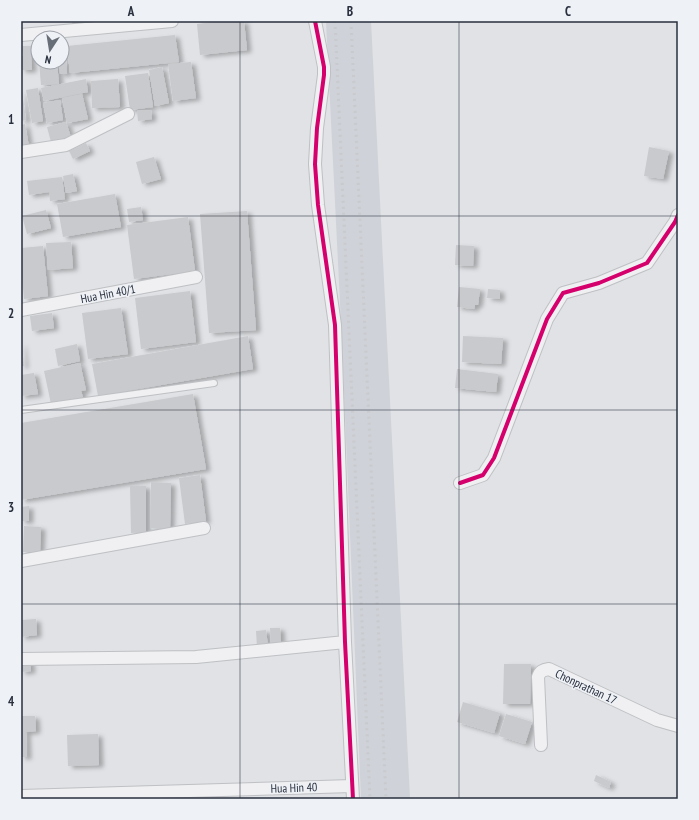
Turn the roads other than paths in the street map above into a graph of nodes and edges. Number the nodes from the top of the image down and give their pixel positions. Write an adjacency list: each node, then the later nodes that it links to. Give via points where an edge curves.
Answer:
1 (172, 21): 3 (street)
2 (315, 21): 14 (street, via 324,75 315,164 318,205 335,325)
3 (21, 34)
4 (128, 114): 5 (street, via 66,145)
5 (21, 152)
6 (678, 215): 11 (street, via 647,263 599,283 563,293 547,319 494,458 484,475)
7 (196, 277): 8 (street, Hua Hin 40/1)
8 (21, 310)
9 (214, 383): 10 (lane)
10 (21, 410)
11 (460, 483)
12 (204, 528): 13 (street)
13 (21, 561)
14 (345, 642): 15 (street, via 196,656); 18 (street)
15 (21, 659)
16 (678, 726): 17 (street, Chonprathan 17, via 657,720 549,669 543,670 538,677)
17 (541, 745)
18 (352, 786): 19 (street, Hua Hin 40); 20 (street)
19 (21, 796)
20 (352, 799)

